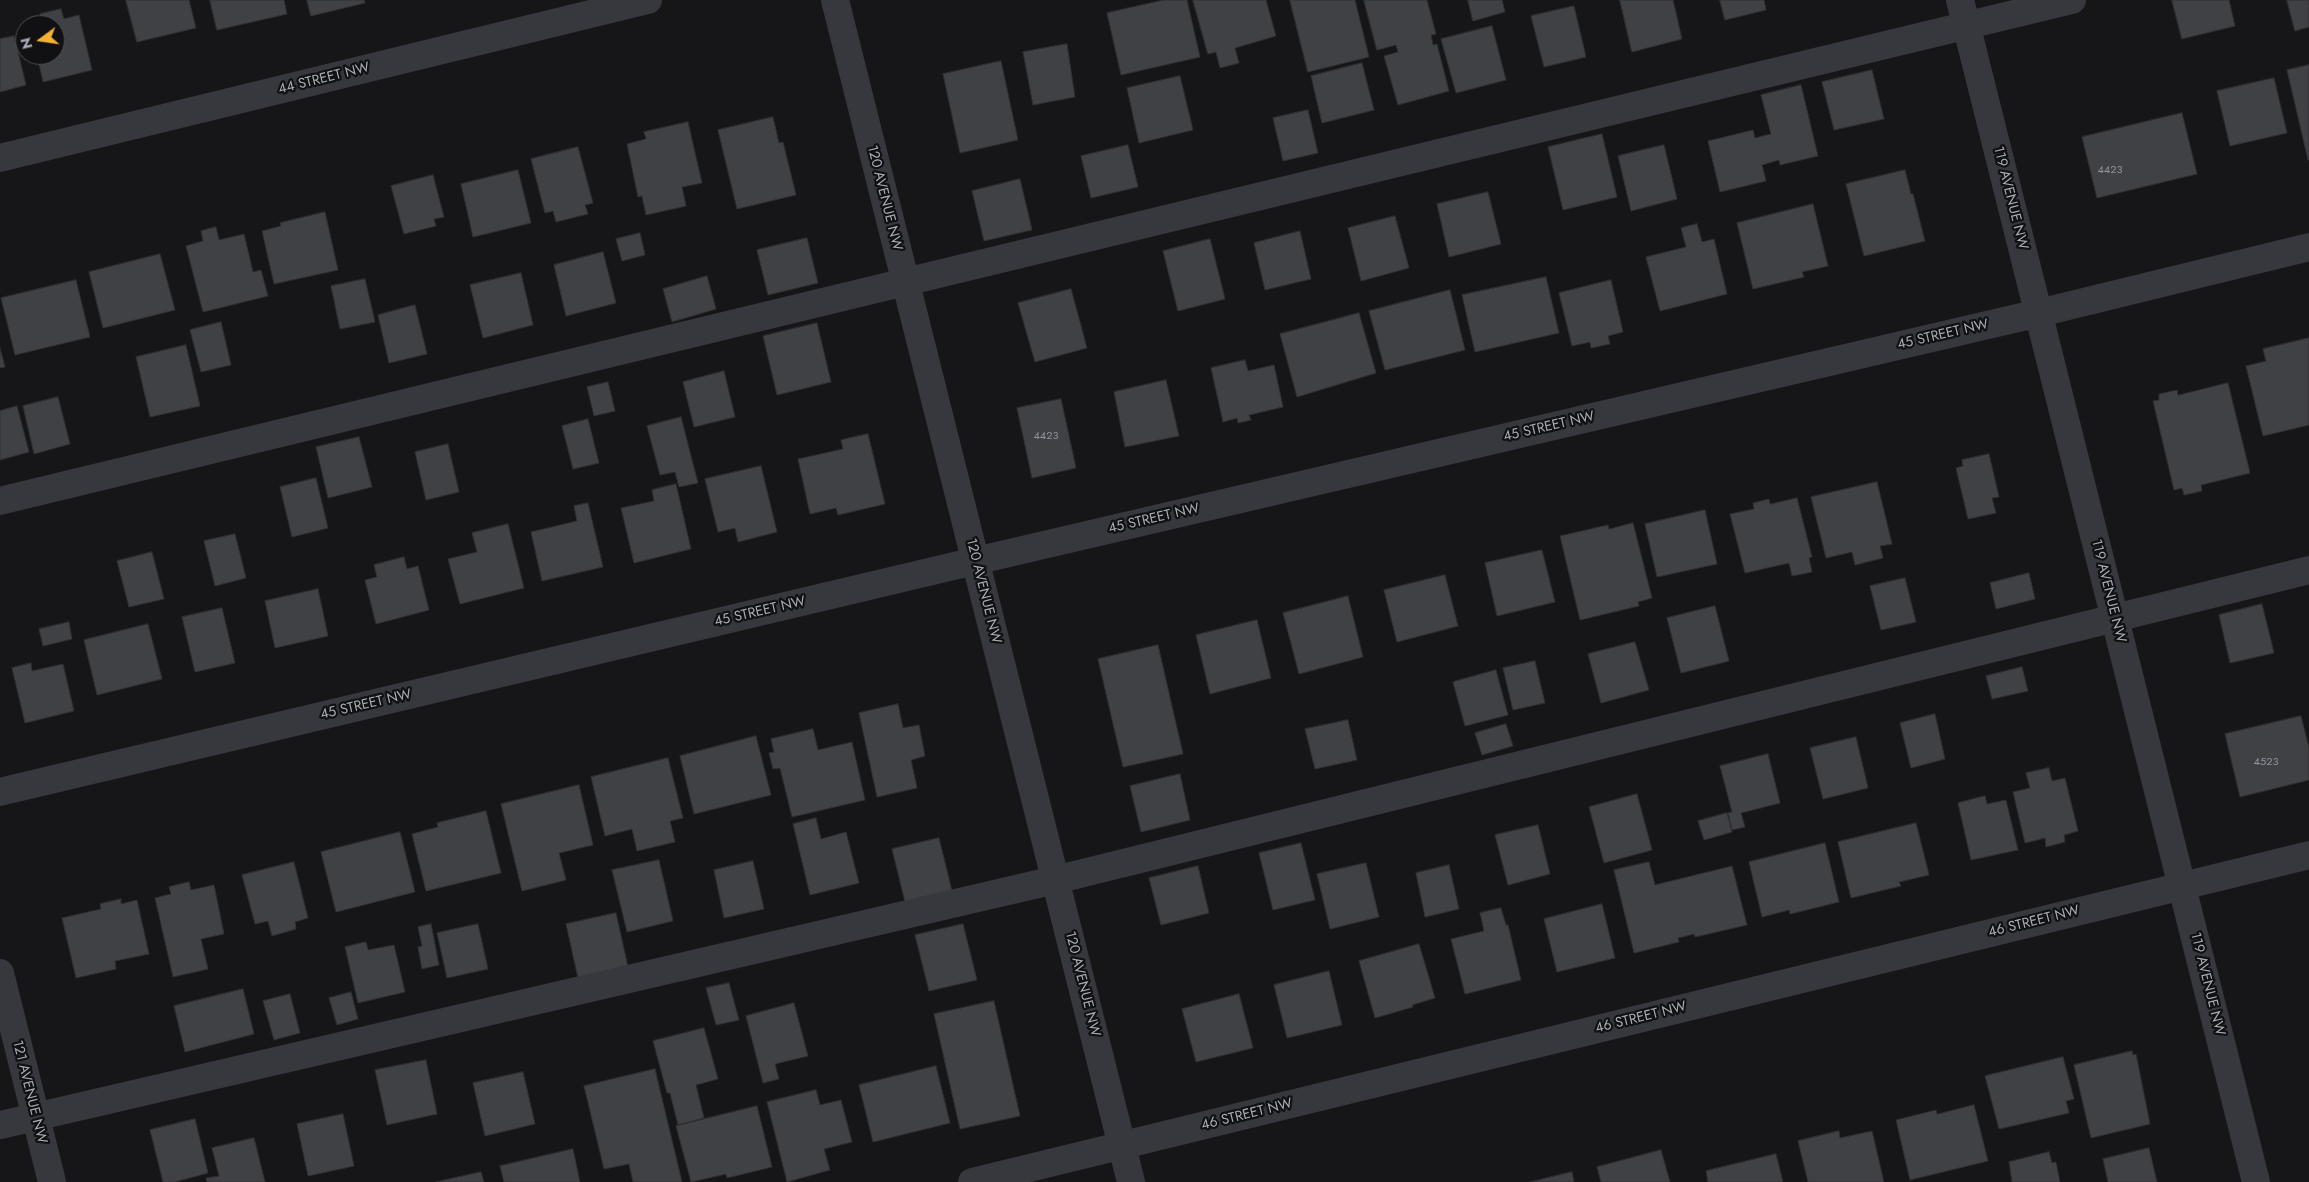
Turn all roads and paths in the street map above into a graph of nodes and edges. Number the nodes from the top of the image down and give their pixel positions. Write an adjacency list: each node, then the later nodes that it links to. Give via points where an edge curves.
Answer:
1 (648, 0): 6 (street, 44 STREET NW)
2 (835, 0): 8 (street, 120 AVENUE NW)
3 (1960, 0): 5 (street, 119 AVENUE NW)
4 (2072, 0): 5 (street)
5 (1967, 26): 8 (street); 9 (street, 119 AVENUE NW)
6 (0, 158)
7 (2309, 247): 9 (street, 45 STREET NW)
8 (905, 281): 10 (street); 11 (street, 120 AVENUE NW)
9 (2039, 313): 11 (street, 45 STREET NW); 13 (street, 119 AVENUE NW)
10 (0, 501)
11 (975, 561): 14 (street, 45 STREET NW); 16 (street, 120 AVENUE NW)
12 (2309, 570): 13 (street)
13 (2115, 618): 16 (street); 17 (street, 119 AVENUE NW)
14 (0, 792)
15 (2309, 855): 17 (street, 46 STREET NW)
16 (1055, 880): 19 (street); 21 (street, 120 AVENUE NW)
17 (2183, 886): 21 (street, 46 STREET NW); 25 (street, 119 AVENUE NW)
18 (0, 973): 19 (street, 121 AVENUE NW)
19 (35, 1117): 20 (street); 22 (street, 121 AVENUE NW)
20 (0, 1125)
21 (1122, 1145): 23 (street, 46 STREET NW); 24 (street, 120 AVENUE NW)
22 (52, 1182)
23 (972, 1182)
24 (1131, 1182)
25 (2256, 1182)

